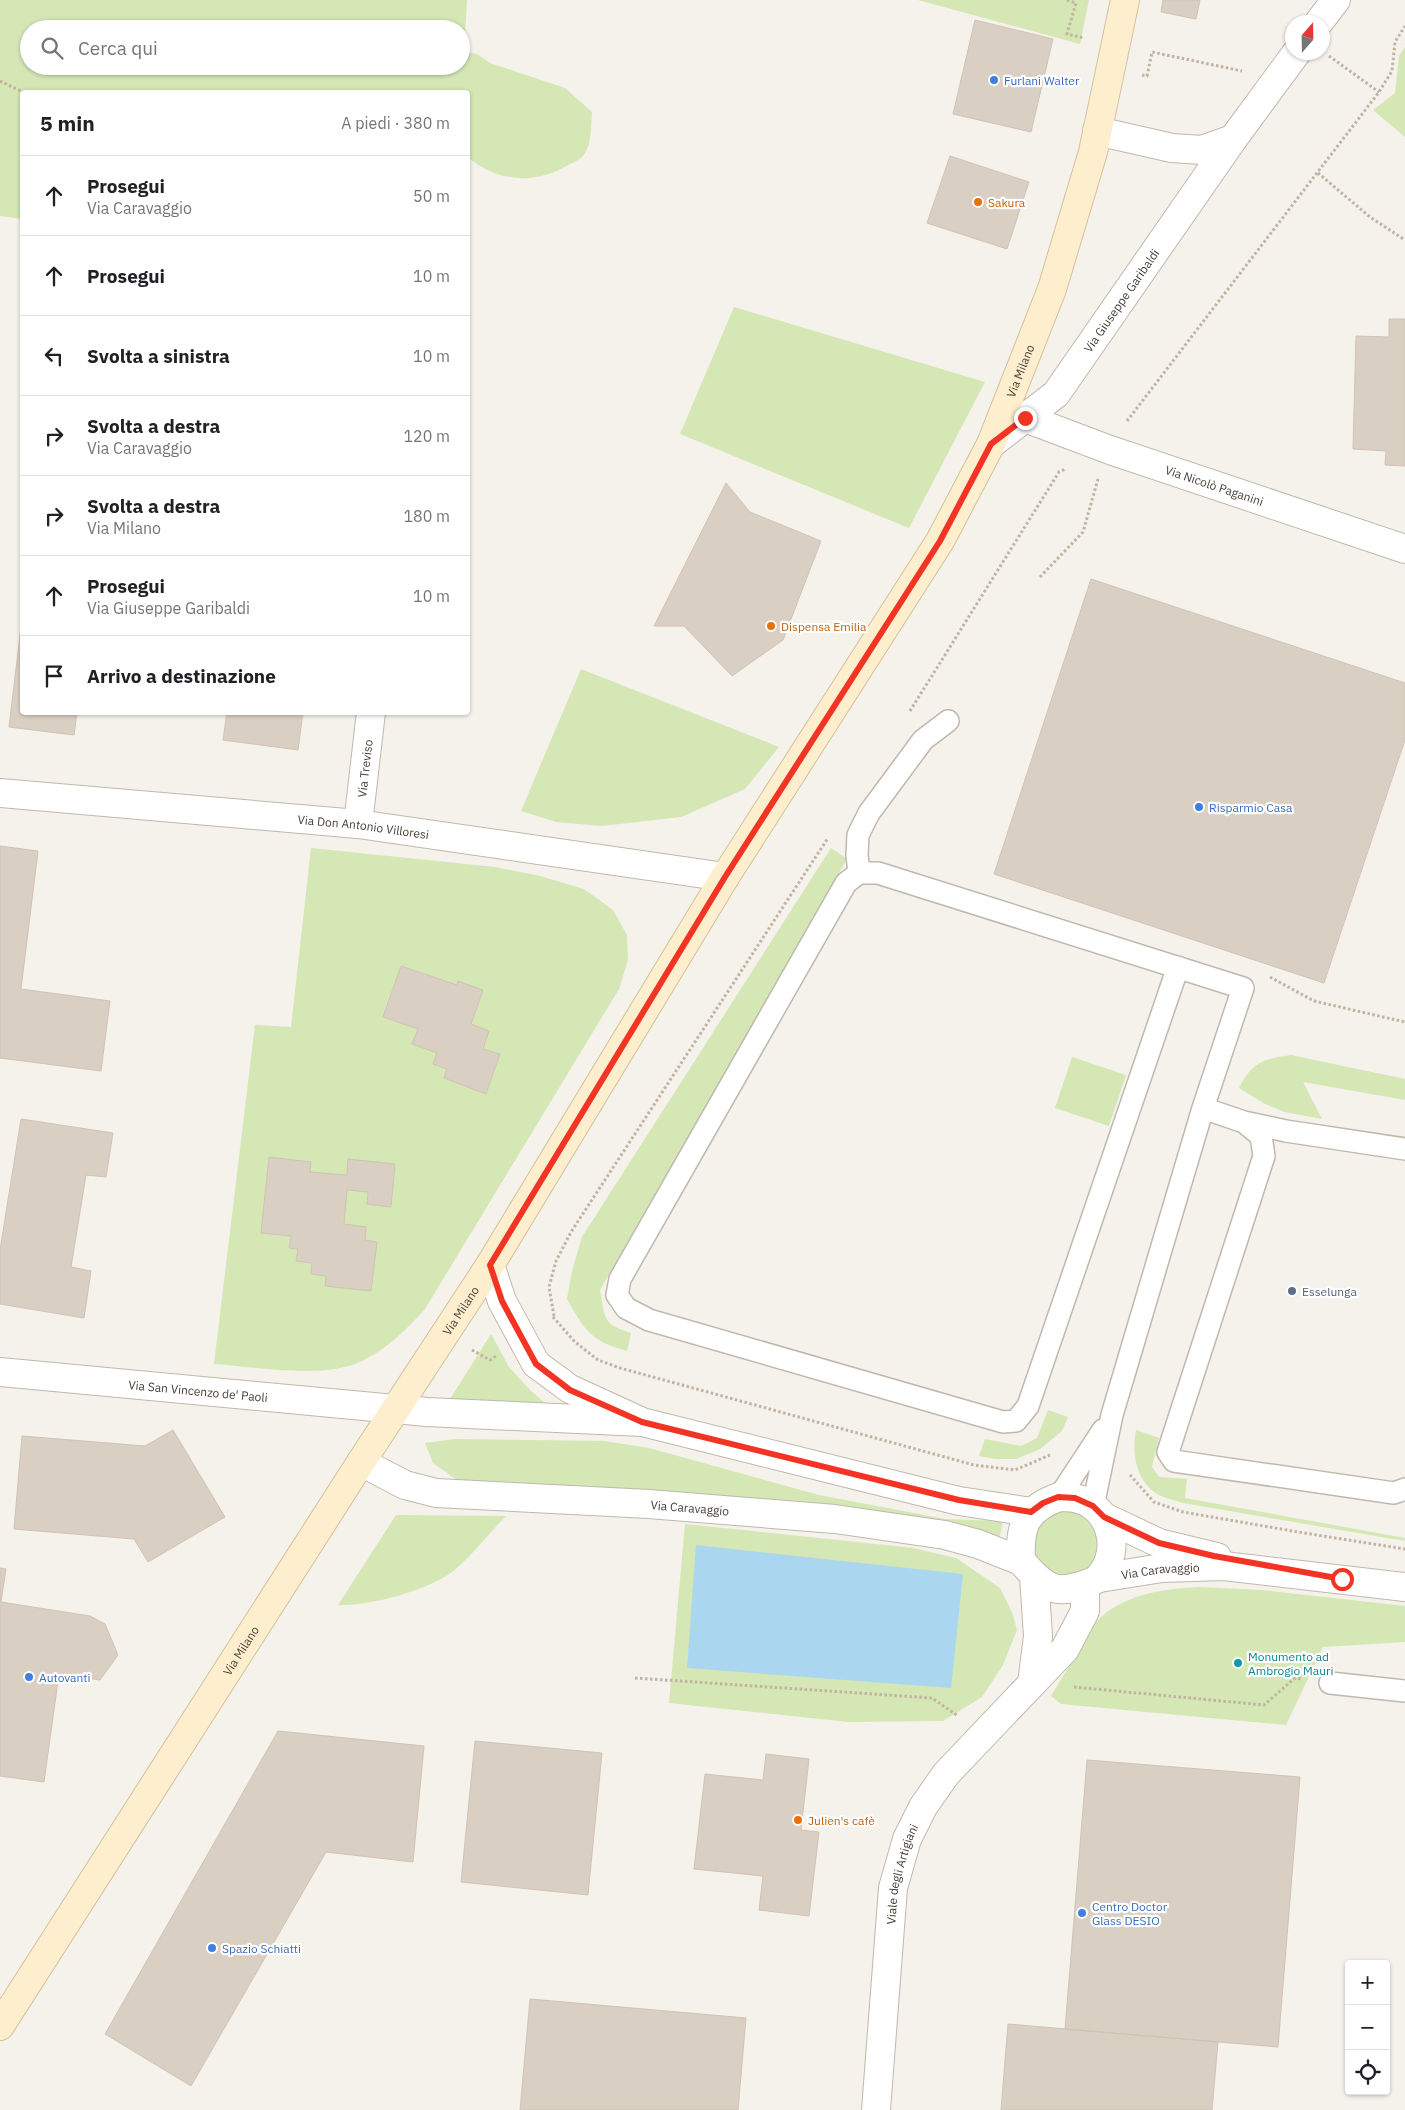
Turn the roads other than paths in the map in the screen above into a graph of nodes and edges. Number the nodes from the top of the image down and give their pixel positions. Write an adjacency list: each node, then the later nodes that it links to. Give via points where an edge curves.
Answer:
1 (1125, 0): 5 (main road, Via Milano)
2 (1336, 0): 3 (street)
3 (1324, 15)
4 (1291, 60): 6 (street, Via Giuseppe Garibaldi)
5 (1097, 130): 6 (street, via 1172,148 1202,150); 8 (main road, Via Milano, via 1052,289)
6 (1233, 139): 7 (street, Via Giuseppe Garibaldi, via 1056,394)
7 (1025, 418): 8 (street, Via Giuseppe Garibaldi); 9 (street, Via Nicolò Paganini, via 1106,457)
8 (991, 444): 15 (main road, Via Milano, via 940,541)
9 (1405, 549)
10 (371, 715): 13 (street, Via Treviso)
11 (948, 721): 14 (lane, via 923,740 869,813 858,835)
12 (0, 793): 13 (street, Via Don Antonio Villoresi)
13 (358, 824): 15 (street, Via Don Antonio Villoresi)
14 (860, 873): 16 (lane, via 878,872); 16 (lane, via 846,883 620,1279 618,1295 626,1308 649,1320 1003,1422 1016,1421 1028,1406)
15 (725, 877): 22 (main road, Via Milano)
16 (1178, 967): 17 (lane, via 1243,988)
17 (1203, 1108): 18 (lane); 26 (lane, via 1112,1415)
18 (1244, 1122): 19 (lane); 21 (lane, via 1261,1136)
19 (1331, 1138): 20 (lane); 21 (lane, via 1288,1141)
20 (1405, 1149)
21 (1264, 1156): 28 (lane, via 1168,1452 1174,1461 1394,1493)
22 (490, 1265): 24 (main road, Via Milano); 25 (street, via 502,1301 536,1364 570,1390)
23 (0, 1372): 24 (street, Via San Vincenzo de' Paoli)
24 (396, 1408): 25 (street); 27 (main road, Via Milano)
25 (642, 1422): 31 (street, via 959,1500)
26 (1097, 1453): 29 (lane); 30 (lane)
27 (361, 1462): 32 (street, Via Caravaggio, via 405,1485 436,1493 649,1504 835,1519 945,1535 978,1544); 39 (main road, Via Milano)
28 (1405, 1489)
29 (1058, 1497): 30 (street, via 1075,1498); 31 (street)
30 (1099, 1511): 33 (street, Via Caravaggio, via 1159,1543); 34 (street, via 1111,1532 1112,1548 1108,1564)
31 (1031, 1512): 32 (street, via 1021,1532)
32 (1027, 1568): 34 (street, via 1053,1588 1069,1589); 37 (street, via 1038,1636)
33 (1342, 1579): 34 (street, Via Caravaggio, via 1224,1566 1162,1568); 35 (street, Via Caravaggio)
34 (1092, 1581): 37 (street, Viale degli Artigiani, via 1085,1612 1065,1649)
35 (1405, 1587)
36 (1330, 1683): 38 (lane)
37 (1032, 1684): 40 (street, Viale degli Artigiani, via 946,1774 922,1807 906,1839 893,1888)
38 (1405, 1691)
39 (0, 2026)
40 (876, 2110)

